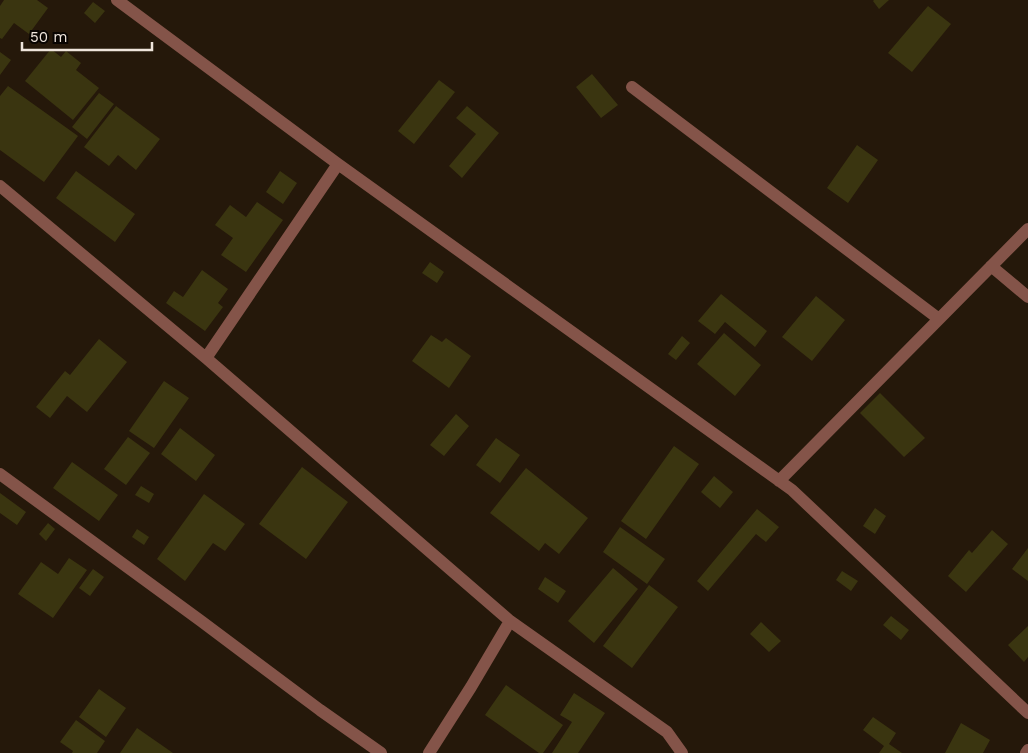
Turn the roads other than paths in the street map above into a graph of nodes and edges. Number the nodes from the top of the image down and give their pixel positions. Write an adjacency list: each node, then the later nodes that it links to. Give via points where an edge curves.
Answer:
1 (117, 0): 3 (street)
2 (632, 87): 8 (street)
3 (338, 164): 9 (street); 11 (street)
4 (0, 186): 9 (street)
5 (1028, 229): 6 (street)
6 (991, 266): 7 (street); 8 (street)
7 (1028, 297)
8 (939, 319): 11 (street)
9 (206, 358): 12 (street)
10 (0, 474): 14 (street)
11 (779, 481): 13 (street)
12 (510, 621): 15 (street); 16 (street, via 667,732)
13 (1028, 713)
14 (381, 753)
15 (429, 753)
16 (682, 753)

